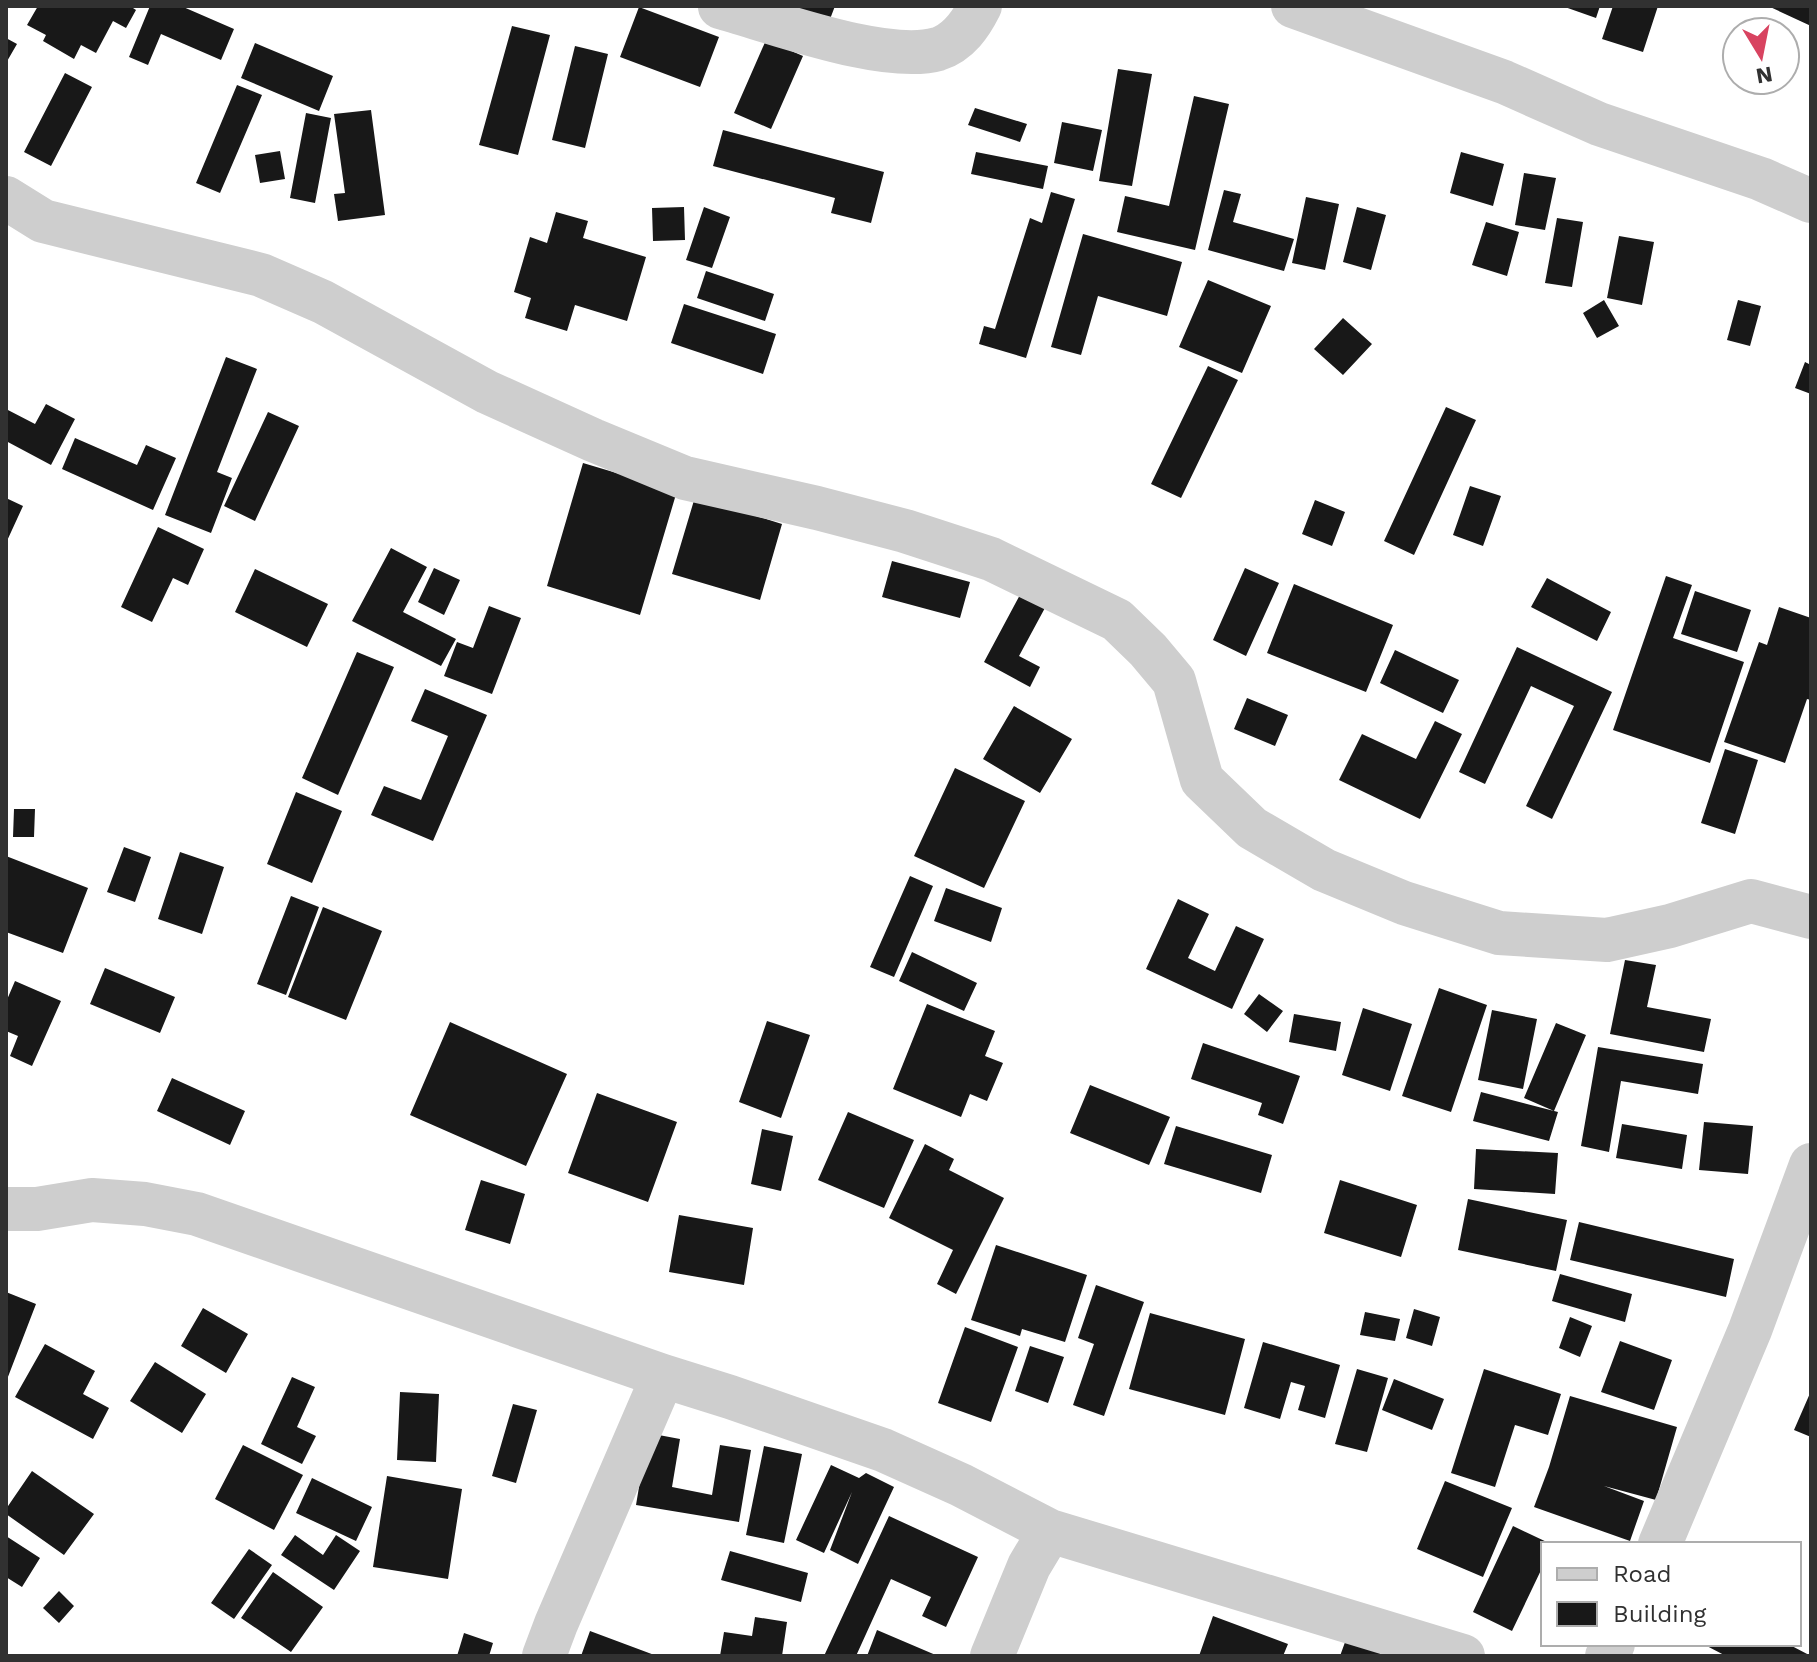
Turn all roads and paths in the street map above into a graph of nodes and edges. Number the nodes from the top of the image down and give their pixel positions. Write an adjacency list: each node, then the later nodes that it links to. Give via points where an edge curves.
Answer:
1 (980, 6): 3 (street, via 968,30 941,48 910,54 859,46)
2 (1293, 6): 5 (street)
3 (720, 7)
4 (6, 198): 6 (street, via 56,225 261,275 323,302 487,392 685,478 905,531 991,559 1117,620 1174,681 1202,780 1252,828 1324,870 1404,903 1499,933 1607,940 1751,901)
5 (1811, 201)
6 (1811, 917)
7 (1811, 1165): 11 (street, via 1750,1330)
8 (6, 1209): 9 (street, via 92,1200 197,1214)
9 (663, 1376): 10 (street, via 883,1450); 12 (street)
10 (1050, 1531): 13 (street, via 1029,1566); 14 (street)
11 (1661, 1542)
12 (544, 1656)
13 (992, 1656)
14 (1463, 1656)

